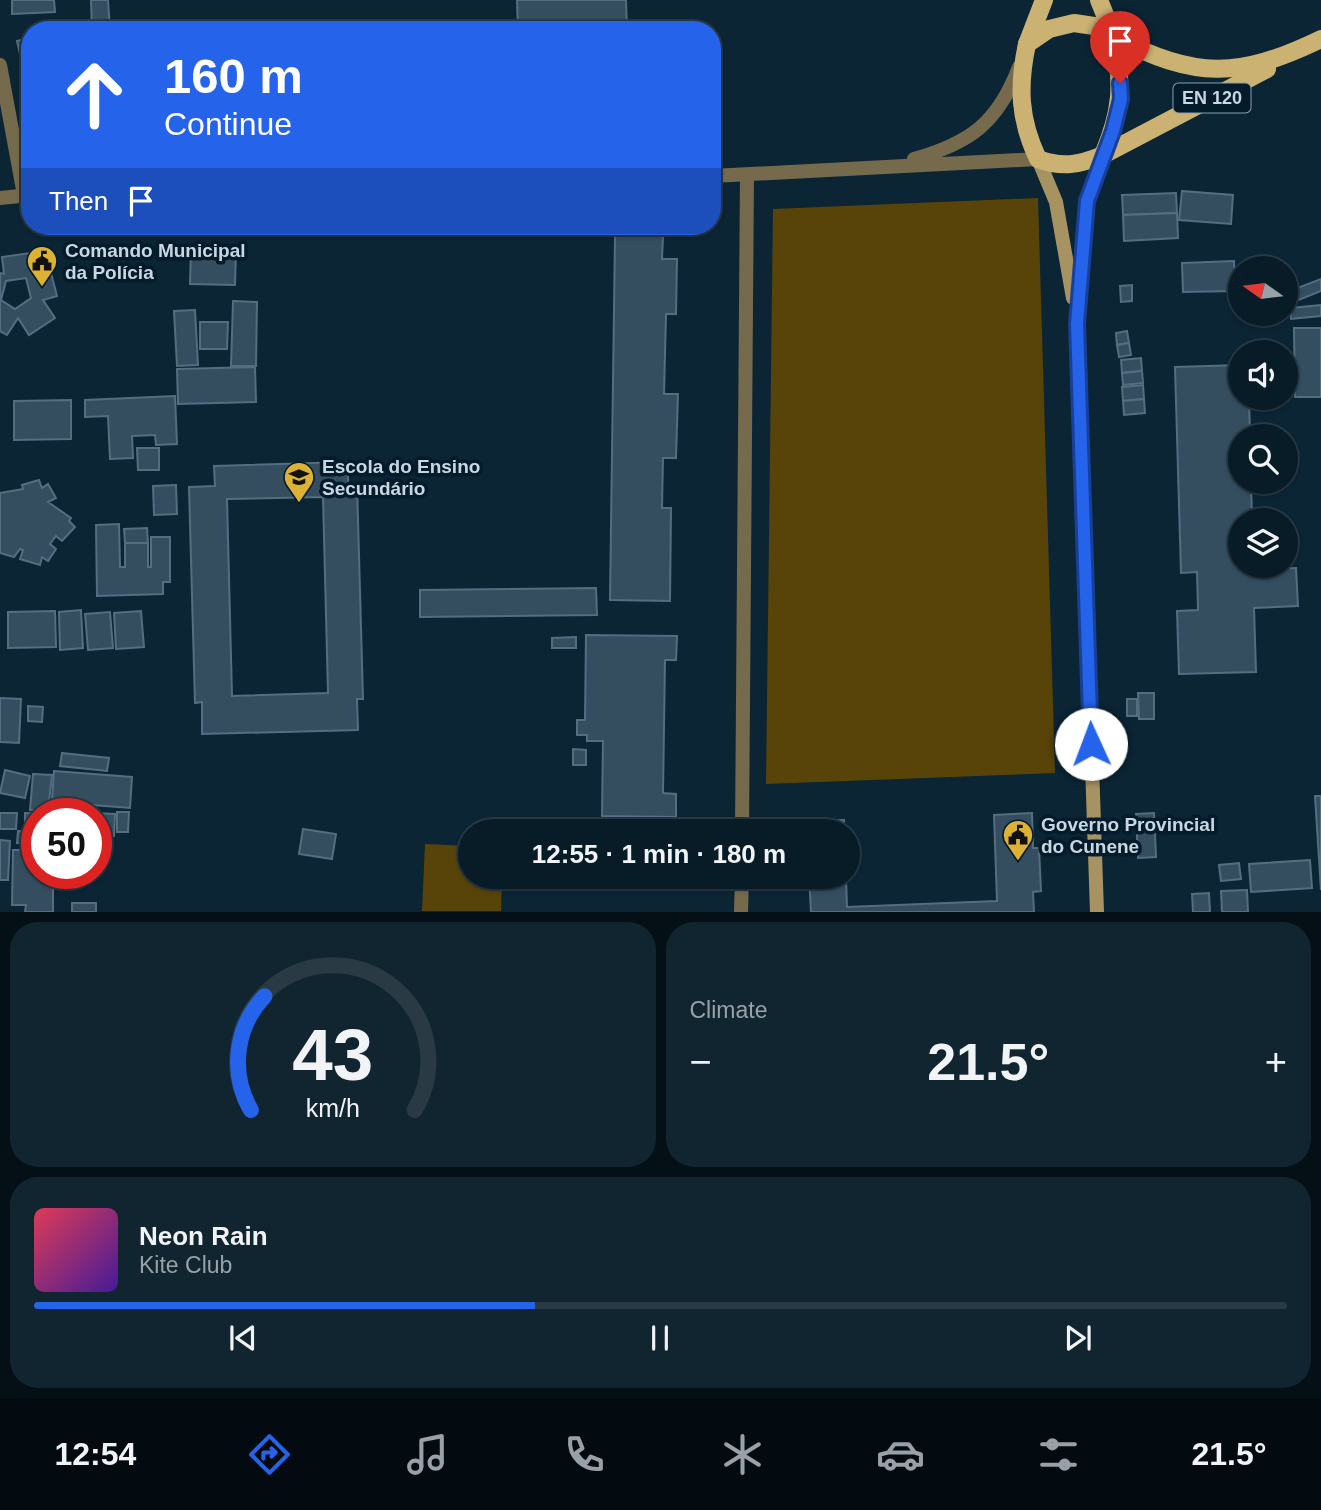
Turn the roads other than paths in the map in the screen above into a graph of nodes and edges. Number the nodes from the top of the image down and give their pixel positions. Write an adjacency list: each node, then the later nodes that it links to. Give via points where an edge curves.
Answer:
1 (1044, 0): 5 (main road)
2 (1100, 0): 3 (main road)
3 (1114, 37): 4 (main road, EN 120, via 1173,63 1214,69 1266,62); 5 (main road, EN 120, via 1094,26 1074,23 1049,29); 7 (main road, via 1121,99)
4 (1321, 39): 7 (main road, EN 120)
5 (1027, 44): 8 (main road, via 1022,106 1027,136); 10 (street, via 1012,86 985,125 941,151)
6 (0, 65): 9 (street)
7 (1102, 155): 8 (main road, EN 120, via 1068,166); 15 (main road, via 1087,201)
8 (1038, 159): 10 (street); 15 (main road, via 1056,202)
9 (21, 166)
10 (889, 166): 11 (street)
11 (747, 175): 12 (street); 16 (street)
12 (721, 176)
13 (21, 196): 14 (street)
14 (0, 198)
15 (1077, 324): 19 (main road)
16 (742, 819)
17 (742, 889): 18 (street)
18 (741, 912)
19 (1097, 912)

